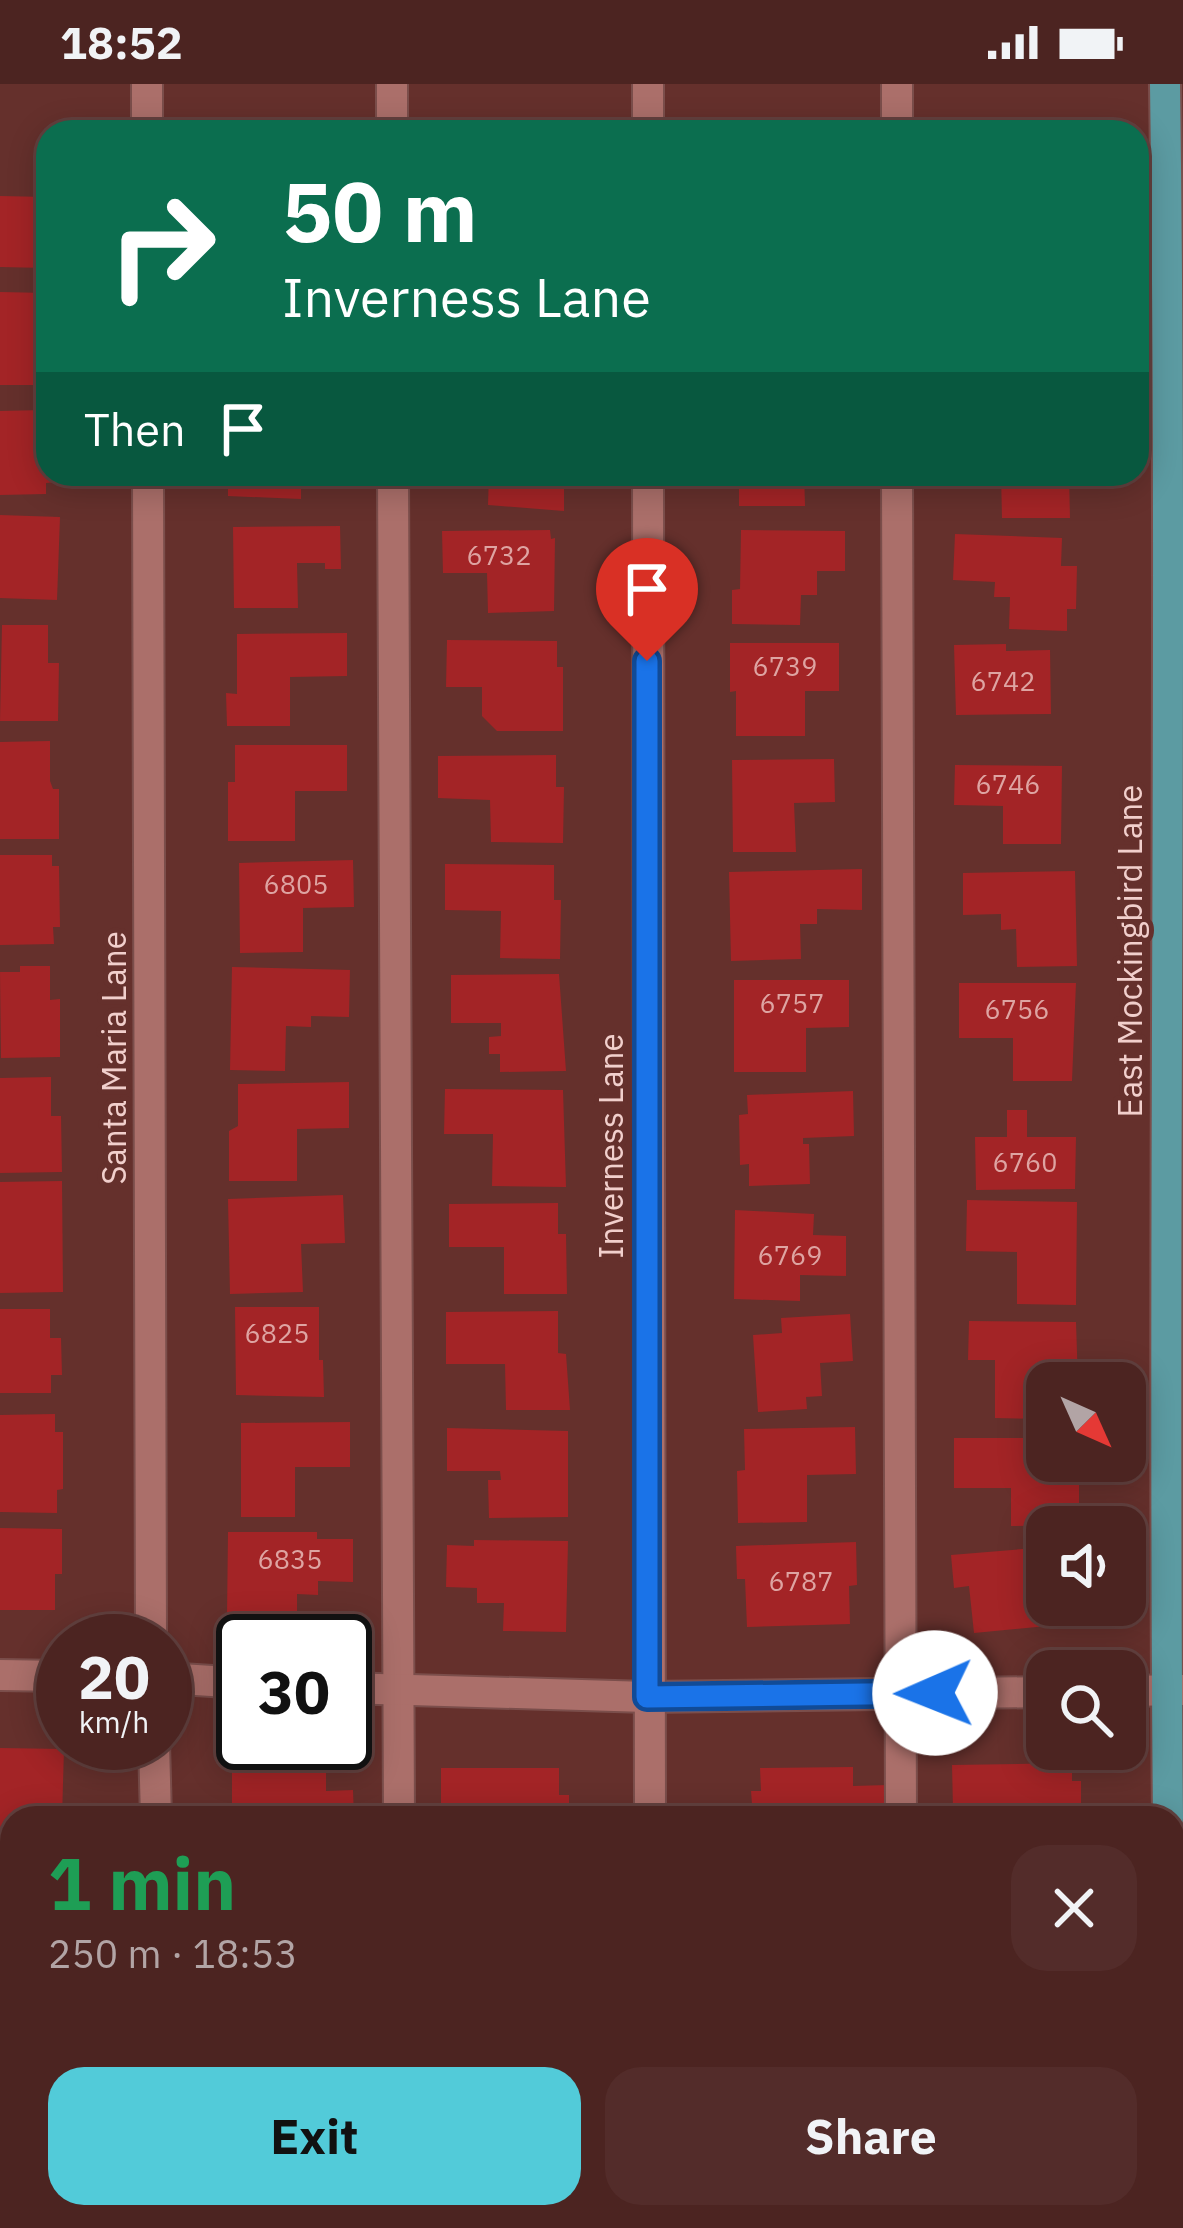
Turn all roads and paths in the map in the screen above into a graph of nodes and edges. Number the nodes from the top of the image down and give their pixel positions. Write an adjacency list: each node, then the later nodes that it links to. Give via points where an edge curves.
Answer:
1 (147, 84): 6 (street)
2 (392, 84): 7 (street)
3 (648, 84): 8 (street)
4 (897, 84): 9 (street)
5 (1166, 84): 10 (main road, East Mockingbird Lane)
6 (147, 120)
7 (392, 120)
8 (648, 120)
9 (897, 120)
10 (1177, 437): 15 (main road, East Mockingbird Lane)
11 (148, 486): 16 (street, Santa Maria Lane)
12 (393, 486): 21 (street)
13 (648, 486): 24 (street, Inverness Lane)
14 (897, 486): 23 (street)
15 (1174, 1052): 20 (main road, East Mockingbird Lane)
16 (152, 1614)
17 (0, 1675): 18 (street)
18 (36, 1676)
19 (372, 1690): 21 (street)
20 (1175, 1690): 30 (main road, East Mockingbird Lane)
21 (397, 1691): 24 (street); 27 (street)
22 (1026, 1692): 23 (street)
23 (898, 1693): 24 (street); 29 (street)
24 (647, 1697): 28 (street, Inverness Lane)
25 (155, 1770): 26 (street)
26 (156, 1806)
27 (399, 1806)
28 (650, 1806)
29 (901, 1806)
30 (1169, 1806)

